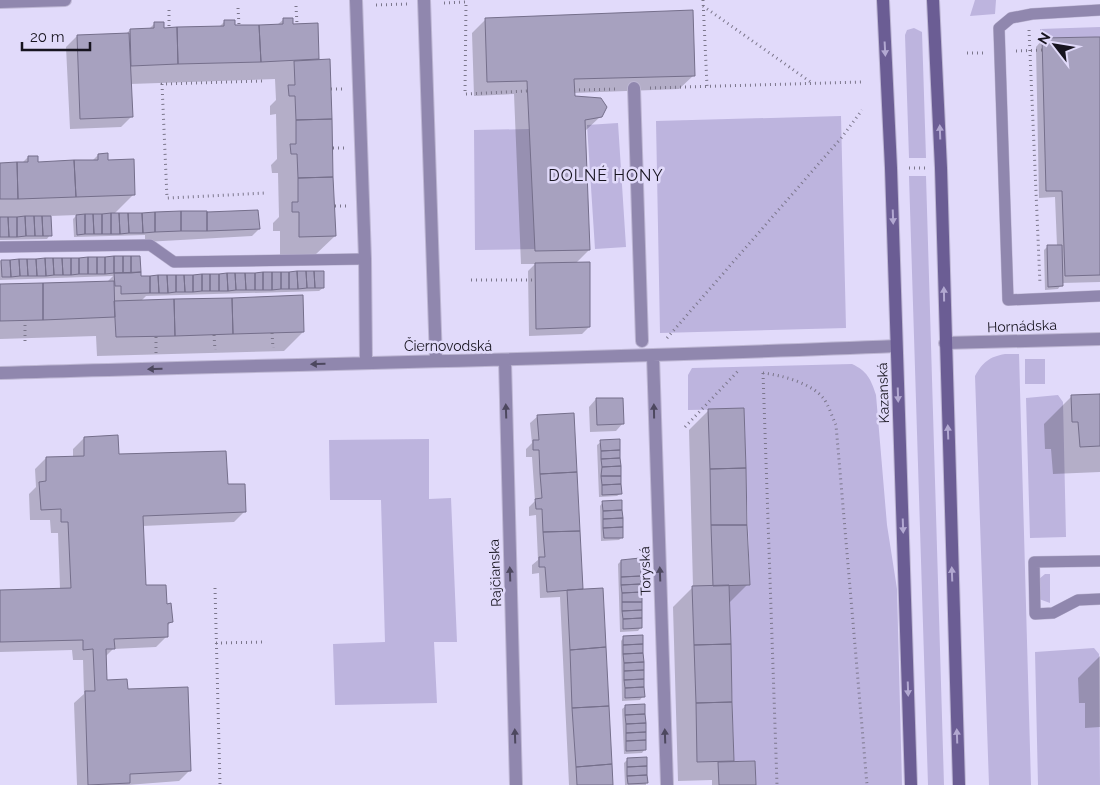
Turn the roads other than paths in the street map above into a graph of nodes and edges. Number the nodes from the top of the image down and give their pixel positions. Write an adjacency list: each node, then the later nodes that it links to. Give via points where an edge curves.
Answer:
1 (66, 0): 6 (street)
2 (356, 0): 10 (street)
3 (424, 0): 17 (street)
4 (883, 0): 15 (main road, Kazanská, one-way to 15)
5 (933, 0): 14 (main road, one-way to 5)
6 (0, 2)
7 (1100, 10): 11 (lane, via 1032,14 1011,18 999,28 1008,300)
8 (634, 88): 13 (street)
9 (0, 247): 10 (lane, via 150,244 174,262)
10 (366, 259): 19 (street)
11 (1100, 296)
12 (1100, 339): 14 (street, Hornádska)
13 (642, 341)
14 (945, 343): 26 (main road, one-way to 14)
15 (896, 346): 16 (street, Čiernovodská); 25 (main road, Kazanská, one-way to 25)
16 (653, 356): 18 (street, Čiernovodská); 24 (street, Toryská, one-way to 16)
17 (436, 361): 18 (street, Čiernovodská); 19 (street, Čiernovodská)
18 (505, 361): 23 (street, Rajčianska, one-way to 18)
19 (366, 362): 20 (street, Čiernovodská, one-way to 20)
20 (0, 373)
21 (1100, 561): 22 (lane, via 1034,562 1035,614 1053,613 1078,600)
22 (1100, 599)
23 (516, 785)
24 (667, 785)
25 (912, 785)
26 (959, 785)

